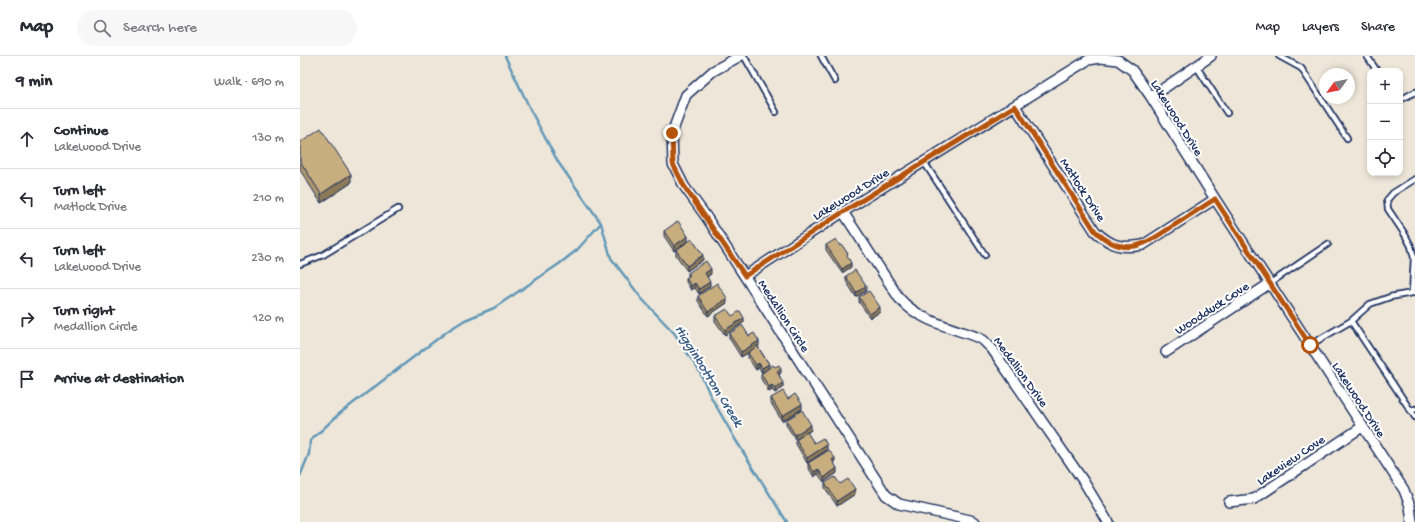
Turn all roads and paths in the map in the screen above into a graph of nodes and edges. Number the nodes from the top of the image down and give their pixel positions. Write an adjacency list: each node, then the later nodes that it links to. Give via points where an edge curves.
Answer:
1 (740, 56): 25 (street, Medallion Circle, via 713,71 686,95 672,133 672,157 684,186)
2 (744, 56): 14 (lane)
3 (820, 56): 9 (lane)
4 (1211, 56): 7 (street)
5 (1279, 56): 16 (lane, via 1300,68)
6 (1367, 56): 8 (lane)
7 (1196, 66): 11 (street); 15 (lane)
8 (1375, 68)
9 (834, 81)
10 (1415, 92): 12 (lane)
11 (1151, 97): 13 (street, Lakewood Drive, via 1128,67 1118,60 1101,58 1088,60); 19 (street, Lakewood Drive)
12 (1403, 98)
13 (1015, 106): 17 (street, Lakewood Drive); 19 (street, Matlock Drive, via 1095,231 1115,245 1142,245)
14 (776, 112)
15 (1227, 113)
16 (1347, 138)
17 (924, 162): 21 (street, Lakewood Drive); 23 (lane)
18 (1415, 179): 27 (lane, via 1387,200 1388,209 1411,246 1414,258)
19 (1215, 199): 26 (street, Lakewood Drive)
20 (398, 209): 24 (lane, via 323,255)
21 (843, 212): 25 (street, Lakewood Drive); 36 (street, Medallion Drive, via 905,305 913,312 938,324 983,340 992,349 1084,482)
22 (1328, 244): 26 (lane)
23 (985, 255)
24 (300, 264)
25 (745, 276): 35 (street, Medallion Circle, via 886,495 899,504)
26 (1269, 284): 29 (street, Lakewood Drive); 30 (street, Woodduck Cove)
27 (1413, 293): 28 (lane, via 1370,304)
28 (1351, 321): 29 (lane); 31 (lane)
29 (1310, 345): 33 (street, Lakewood Drive)
30 (1166, 352)
31 (1413, 410): 32 (lane)
32 (1415, 417)
33 (1362, 426): 34 (street, Lakeview Cove, via 1254,499); 37 (street, Lakewood Drive, via 1407,496)
34 (1229, 502)
35 (975, 522)
36 (1108, 522)
37 (1412, 522)

